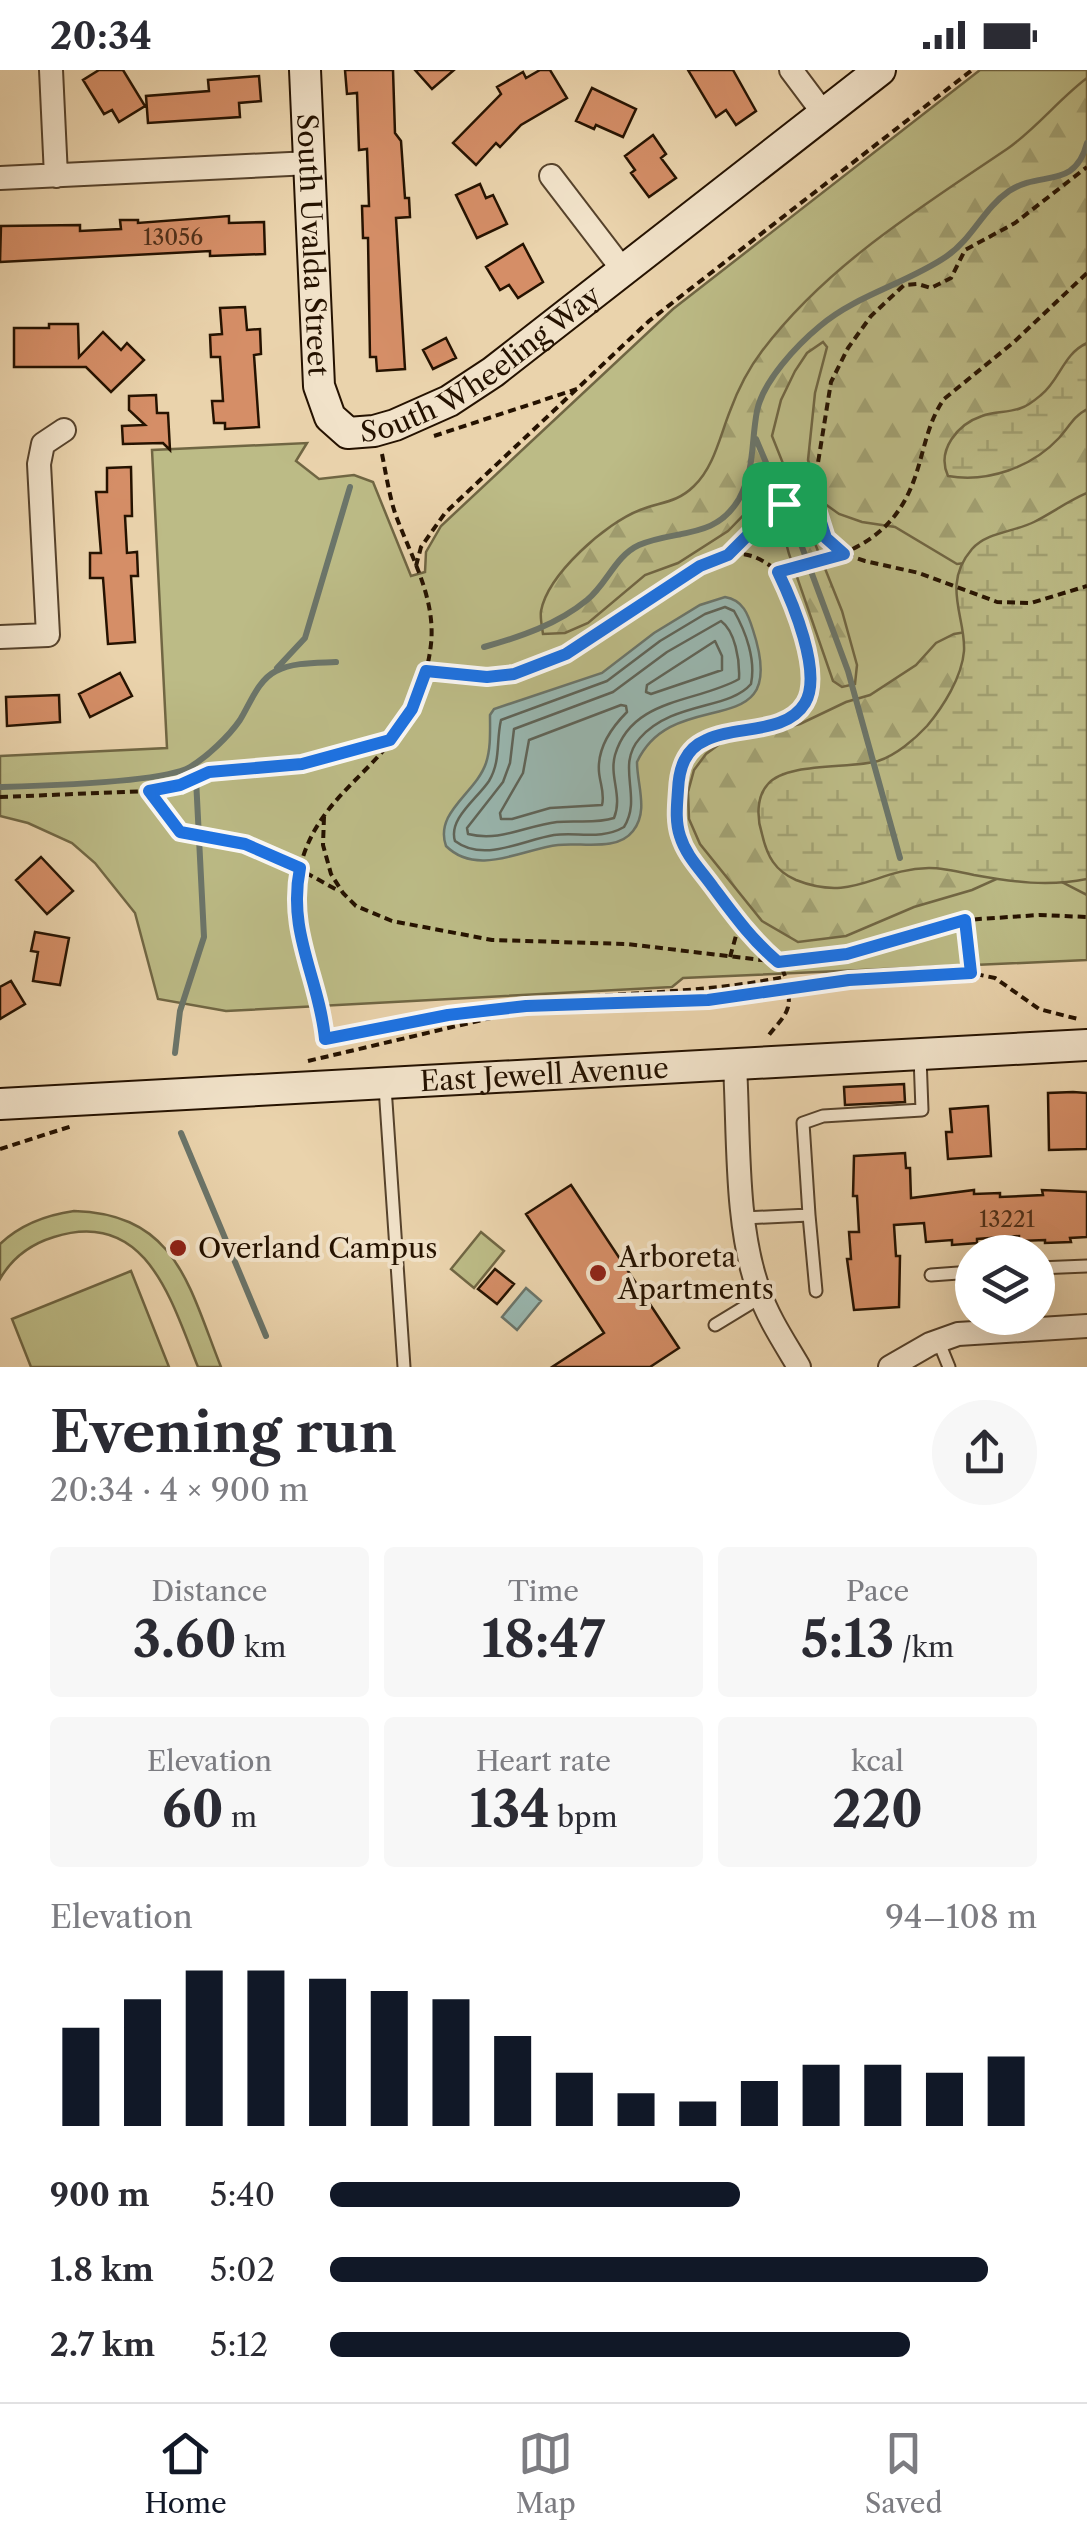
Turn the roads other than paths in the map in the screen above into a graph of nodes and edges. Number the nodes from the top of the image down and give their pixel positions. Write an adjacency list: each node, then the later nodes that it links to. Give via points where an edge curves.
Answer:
1 (51, 70): 7 (street)
2 (305, 70): 6 (street, South Uvalda Street)
3 (791, 70): 5 (street)
4 (880, 70): 5 (street, South Wheeling Way)
5 (824, 114): 10 (street, South Wheeling Way)
6 (310, 164): 7 (street); 11 (street, South Uvalda Street, via 319,386)
7 (56, 176): 9 (street)
8 (551, 176): 10 (street, South Wheeling Way)
9 (0, 178)
10 (623, 270): 11 (street, South Wheeling Way, via 477,384 385,443 348,432)
11 (330, 417)
12 (64, 430): 13 (street, via 43,444 39,464 48,635)
13 (0, 638)
14 (1087, 1045): 15 (street, East Jewell Avenue)
15 (920, 1054): 16 (street, East Jewell Avenue); 19 (lane, via 922,1110 803,1123)
16 (734, 1066): 17 (street, East Jewell Avenue); 20 (street)
17 (384, 1084): 18 (street, East Jewell Avenue); 32 (lane)
18 (0, 1104)
19 (808, 1215): 20 (lane); 25 (lane)
20 (744, 1218): 26 (street)
21 (1087, 1266): 22 (lane)
22 (1055, 1267)
23 (955, 1273): 24 (lane)
24 (930, 1275)
25 (816, 1292)
26 (761, 1297): 27 (lane); 33 (street)
27 (716, 1325)
28 (1055, 1325): 29 (street)
29 (1087, 1326)
30 (959, 1335): 31 (street)
31 (938, 1340): 34 (street); 35 (lane)
32 (404, 1367)
33 (799, 1367)
34 (890, 1367)
35 (950, 1367)

